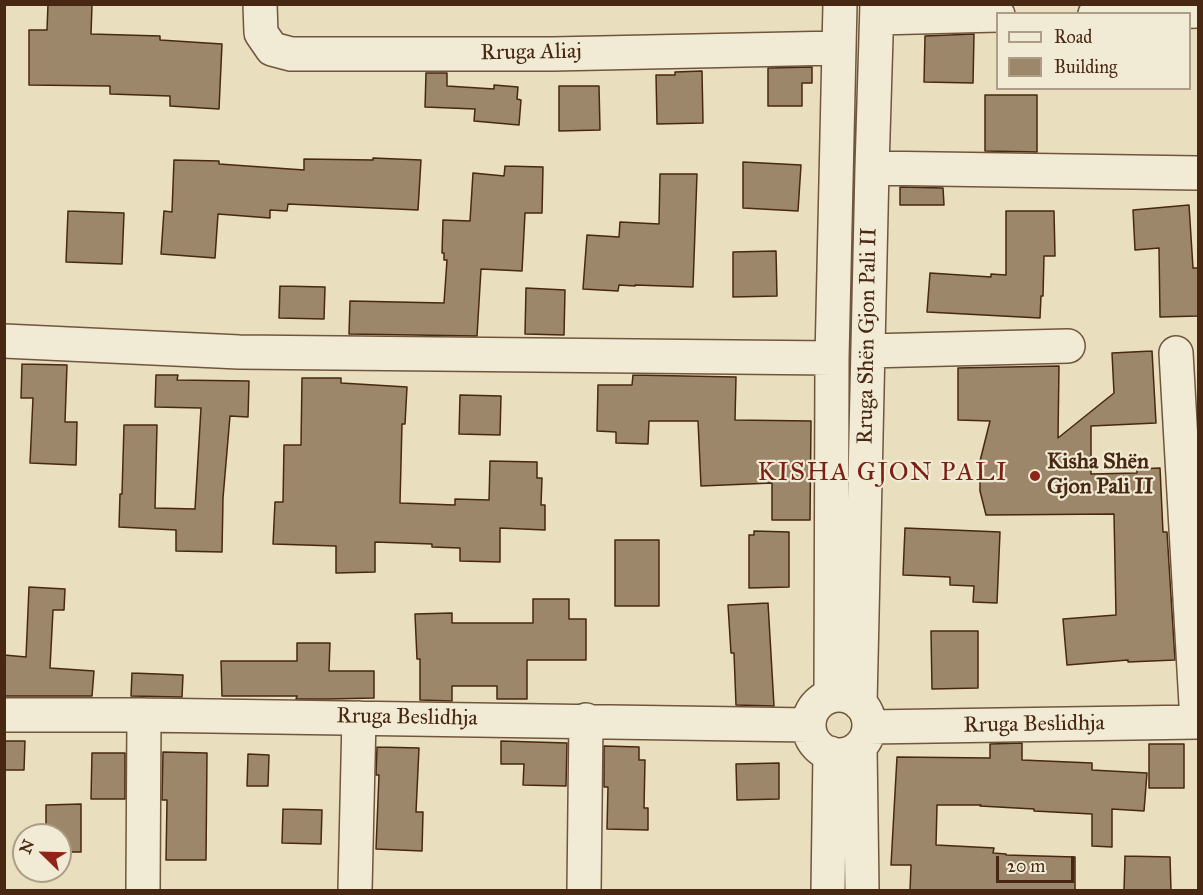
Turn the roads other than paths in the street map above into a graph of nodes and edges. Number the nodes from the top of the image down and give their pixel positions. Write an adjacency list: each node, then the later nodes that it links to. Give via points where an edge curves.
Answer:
1 (260, 4): 7 (street, Rruga Aliaj, via 261,33 272,49 291,54)
2 (840, 4): 7 (street, Rruga Shën Gjon Pali II)
3 (877, 11): 6 (street); 8 (street, Rruga Shën Gjon Pali II)
4 (1198, 11): 5 (street)
5 (1164, 12)
6 (996, 15)
7 (838, 48): 14 (street, Rruga Shën Gjon Pali II)
8 (872, 168): 9 (street); 12 (street, Rruga Shën Gjon Pali II)
9 (1198, 173)
10 (4, 341): 14 (street, via 239,352)
11 (1068, 346): 12 (street)
12 (868, 351): 20 (street, Rruga Shën Gjon Pali II)
13 (1176, 353): 19 (street)
14 (832, 358): 20 (street, Rruga Shën Gjon Pali II)
15 (144, 714): 16 (street, Rruga Beslidhja); 17 (street, Rruga Beslidhja); 21 (street)
16 (4, 715)
17 (359, 718): 18 (street, Rruga Beslidhja); 22 (street)
18 (586, 720): 20 (street, Rruga Beslidhja, via 809,725 822,700); 23 (street)
19 (1198, 722): 20 (street, Rruga Beslidhja)
20 (850, 725): 24 (street, Rruga Shën Gjon Pali II); 25 (street, Rruga Shën Gjon Pali II)
21 (143, 891)
22 (355, 891)
23 (584, 891)
24 (828, 891)
25 (862, 891)

